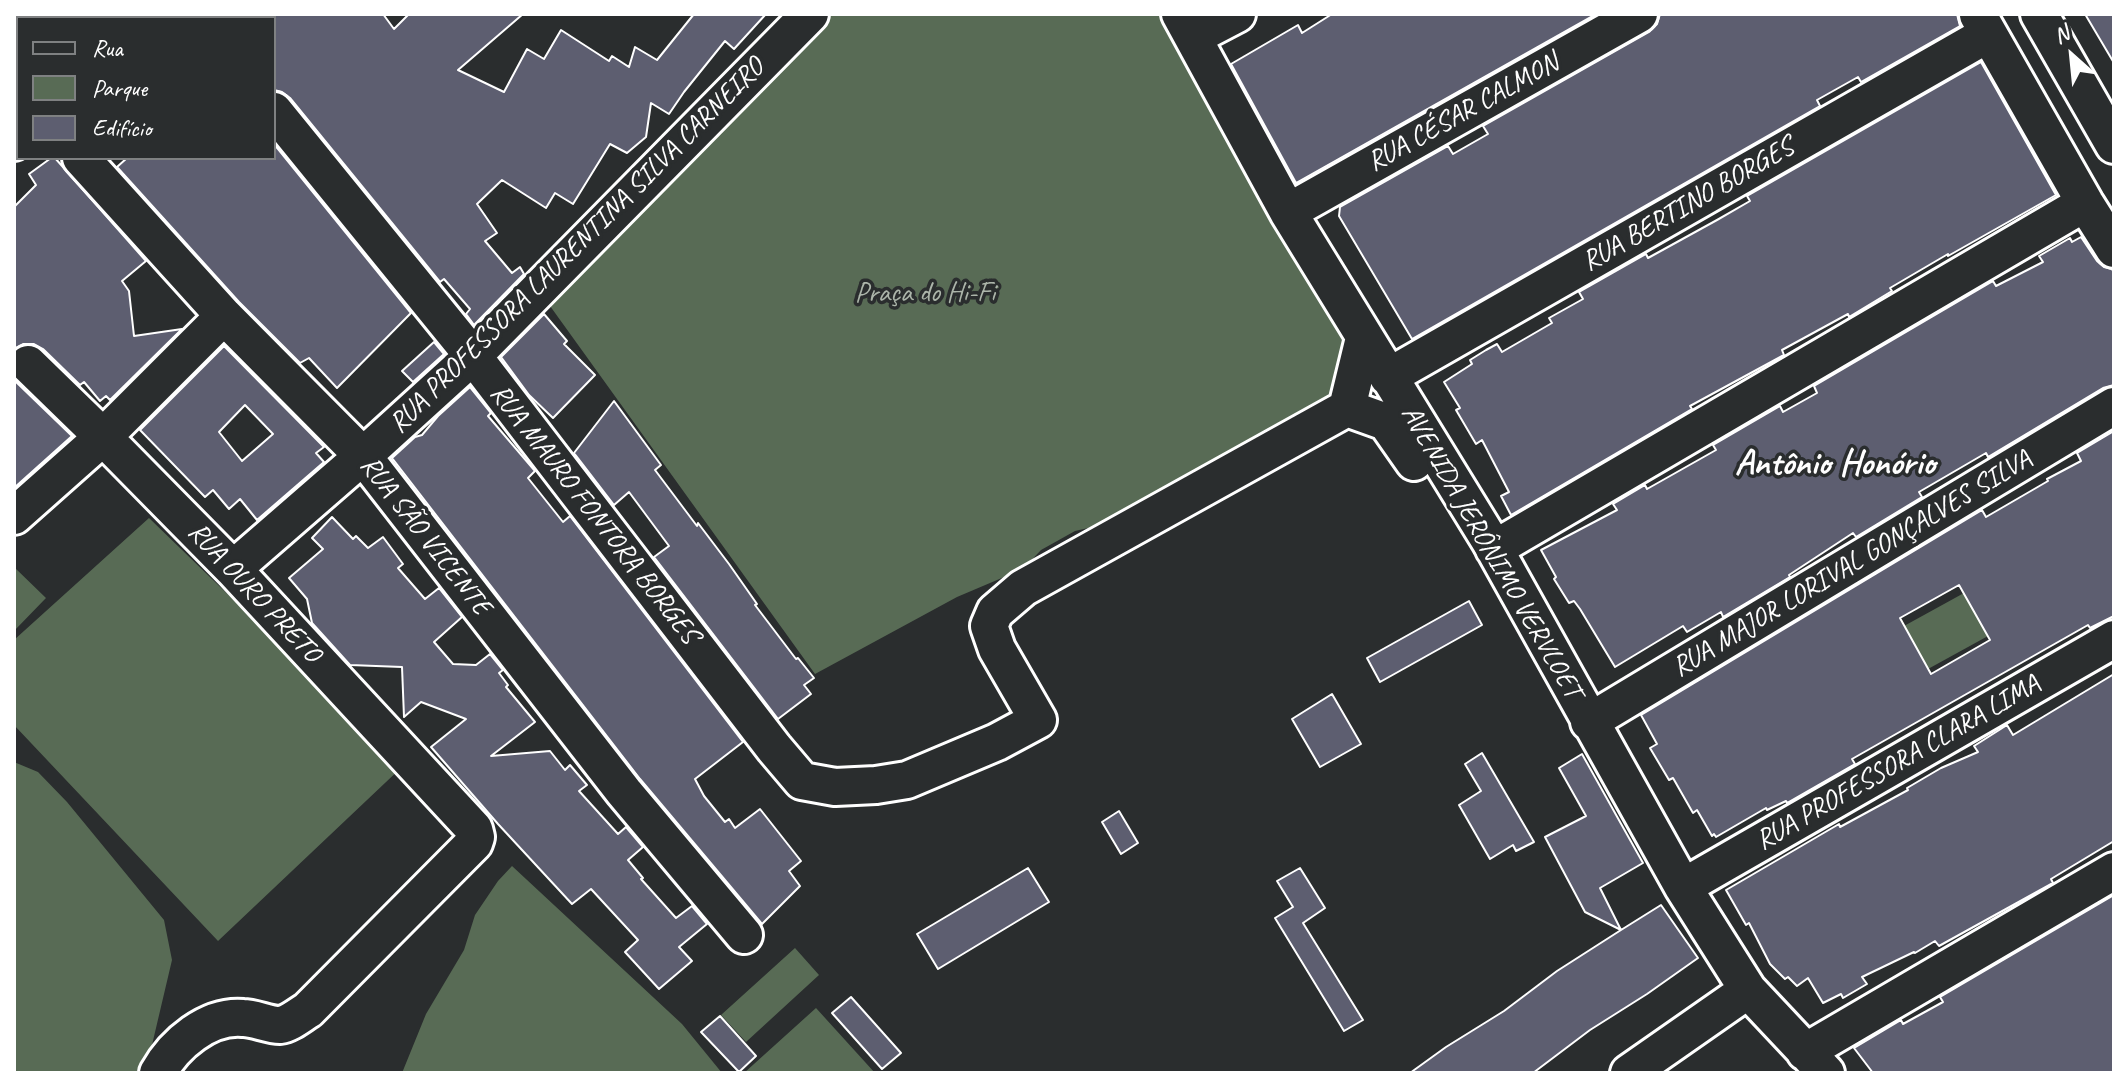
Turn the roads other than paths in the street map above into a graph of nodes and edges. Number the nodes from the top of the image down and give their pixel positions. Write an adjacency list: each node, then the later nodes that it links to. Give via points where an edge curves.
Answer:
1 (810, 14): 15 (street, RUA PROFESSORA LAURENTINA SILVA CARNEIRO)
2 (1237, 14): 6 (street)
3 (1639, 14): 11 (street, RUA CÉSAR CALMON)
4 (2039, 14): 8 (street)
5 (1983, 24): 10 (street); 17 (street, RUA BERTINO BORGES)
6 (1187, 26): 11 (street, AVENIDA JERÔNIMO VERVLOET)
7 (276, 113): 15 (street, RUA MAURO FONTORA BORGES)
8 (2114, 145)
9 (83, 160): 13 (street, RUA SÃO VICENTE)
10 (2085, 203): 12 (street); 23 (street)
11 (1288, 212): 14 (street, AVENIDA JERÔNIMO VERVLOET)
12 (2114, 249)
13 (224, 316): 20 (street); 21 (street, RUA SÃO VICENTE)
14 (1364, 338): 17 (street, AVENIDA JERÔNIMO VERVLOET); 19 (street)
15 (473, 356): 19 (street, RUA MAURO FONTORA BORGES, via 802,781 835,787 907,780 1038,720 997,649 989,626 995,612 1023,588); 21 (street, RUA PROFESSORA LAURENTINA SILVA CARNEIRO)
16 (28, 364): 20 (street, RUA OURO PRETO)
17 (1388, 377): 23 (street, AVENIDA JERÔNIMO VERVLOET)
18 (2114, 406): 26 (street, RUA MAJOR LORIVAL GONÇALVES SILVA)
19 (1347, 408): 23 (street, via 1386,422 1459,524)
20 (103, 437): 22 (street); 24 (street, RUA OURO PRETO)
21 (363, 456): 24 (street, RUA PROFESSORA LAURENTINA SILVA CARNEIRO); 29 (street, RUA SÃO VICENTE, via 624,792)
22 (14, 516)
23 (1492, 545): 26 (street, AVENIDA JERÔNIMO VERVLOET)
24 (233, 569): 32 (street, RUA OURO PRETO, via 476,837 308,1010 280,1025 221,1019 184,1042)
25 (2114, 639): 28 (street, RUA PROFESSORA CLARA LIMA)
26 (1589, 722): 28 (street, AVENIDA JERÔNIMO VERVLOET)
27 (2114, 871): 31 (street)
28 (1683, 887): 30 (street, AVENIDA JERÔNIMO VERVLOET)
29 (744, 935)
30 (1748, 990): 31 (street, AVENIDA JERÔNIMO VERVLOET); 33 (street)
31 (1816, 1062)
32 (158, 1073)
33 (1629, 1073)

